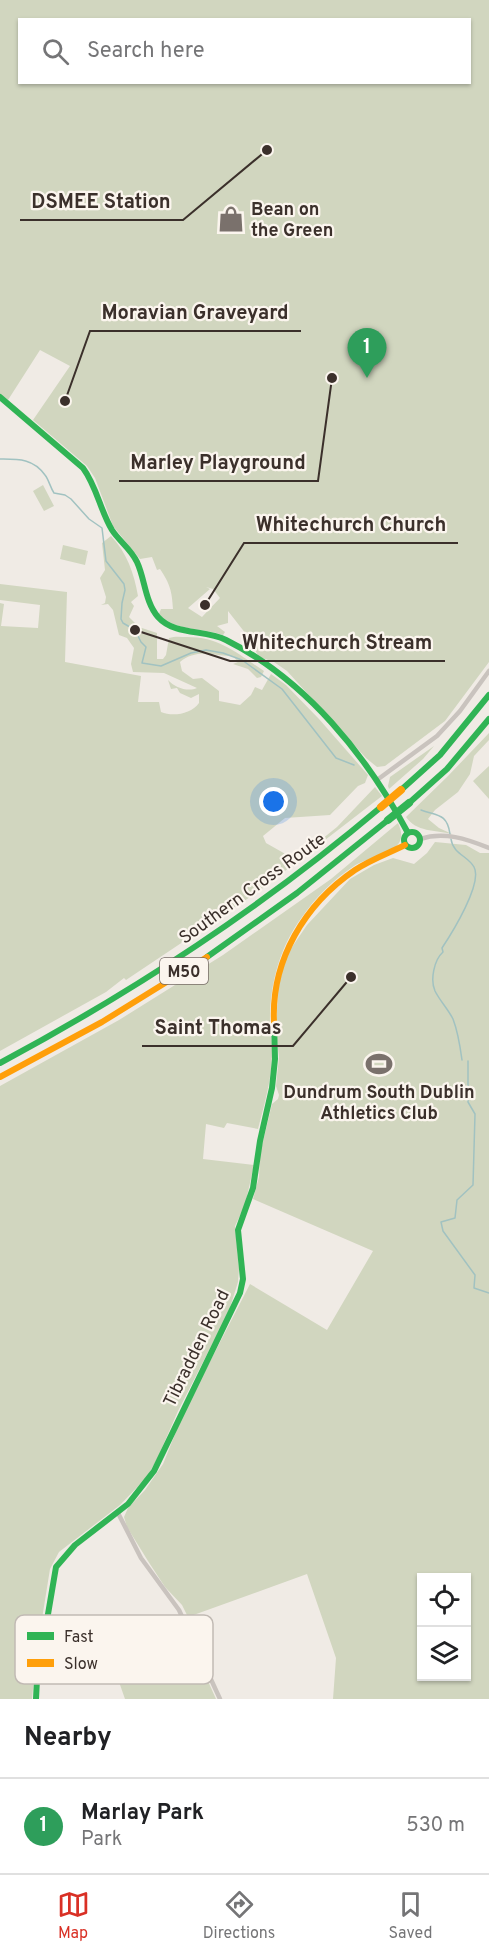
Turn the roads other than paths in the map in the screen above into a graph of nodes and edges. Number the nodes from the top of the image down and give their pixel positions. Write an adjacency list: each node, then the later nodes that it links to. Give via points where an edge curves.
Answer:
1 (0, 397): 5 (main road, via 90,476 112,530 137,562 158,616 175,628 220,637 271,667 335,729)
2 (489, 671): 5 (street, via 437,736)
3 (489, 695): 10 (main road, Southern Cross Route / M50, bridge, via 440,754 401,790 348,836 234,922 128,991)
4 (489, 719): 11 (main road, Southern Cross Route / M50, bridge, via 447,769 313,880 213,952 123,1009)
5 (377, 780): 6 (main road)
6 (408, 833): 7 (main road, via 416,833); 8 (main road)
7 (420, 838): 8 (main road, via 416,848); 9 (street, via 452,837)
8 (405, 845): 12 (main road, Tibradden Road, via 356,869 329,890 304,918 285,955 273,1007 272,1088 253,1188 238,1230 243,1279 240,1293 160,1461 143,1488)
9 (489, 848)
10 (0, 1063)
11 (0, 1077)
12 (118, 1513): 13 (main road, Tibradden Road, via 64,1555 56,1567); 14 (street, via 141,1558)
13 (47, 1615)
14 (181, 1615)
15 (213, 1684): 16 (street)
16 (220, 1699)

